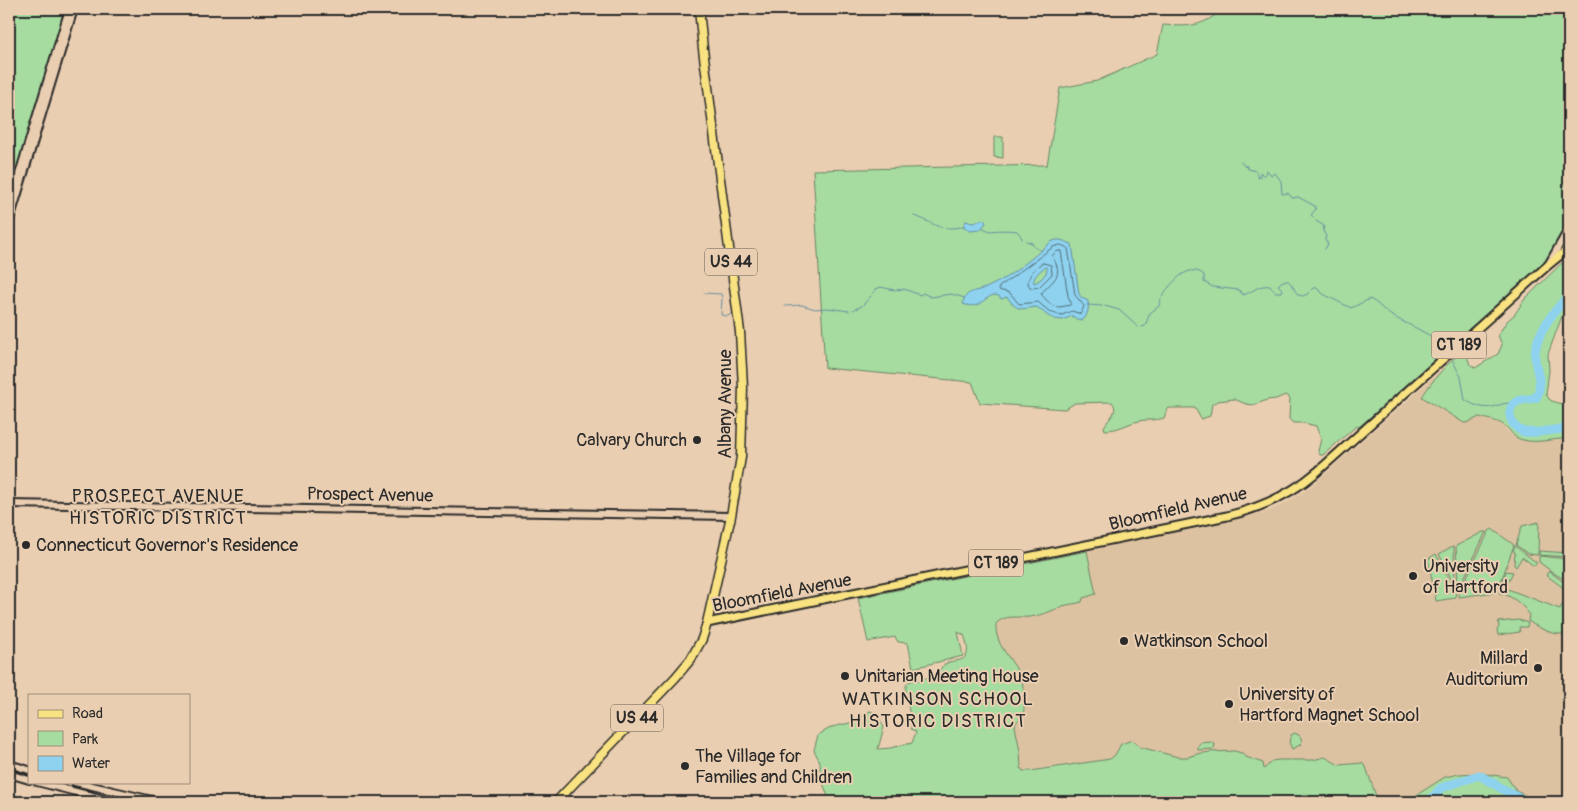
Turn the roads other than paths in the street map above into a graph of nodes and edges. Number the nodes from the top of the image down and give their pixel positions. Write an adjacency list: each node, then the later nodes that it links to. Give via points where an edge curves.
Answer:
1 (69, 9): 4 (main road)
2 (74, 9): 5 (main road)
3 (699, 9): 12 (highway, Albany Avenue / US 44, via 740,332 743,433)
4 (9, 207)
5 (9, 223)
6 (1569, 228): 7 (main road)
7 (1563, 241): 9 (main road); 10 (main road)
8 (1569, 248): 9 (main road, Bloomfield Avenue / CT 189)
9 (1559, 256): 10 (main road, Bloomfield Avenue / CT 189)
10 (1547, 266): 13 (main road, Bloomfield Avenue / CT 189, via 1317,472 1273,502 1227,516)
11 (9, 504): 12 (main road, Prospect Avenue)
12 (731, 516): 13 (highway, Albany Avenue / US 44)
13 (707, 623): 23 (highway, Albany Avenue / US 44, via 694,654 675,678)
14 (9, 764): 15 (main road)
15 (28, 770)
16 (9, 774): 17 (main road)
17 (28, 780)
18 (81, 784): 20 (main road)
19 (55, 785): 21 (main road)
20 (133, 800): 22 (main road)
21 (115, 802)
22 (161, 802)
23 (556, 802)

